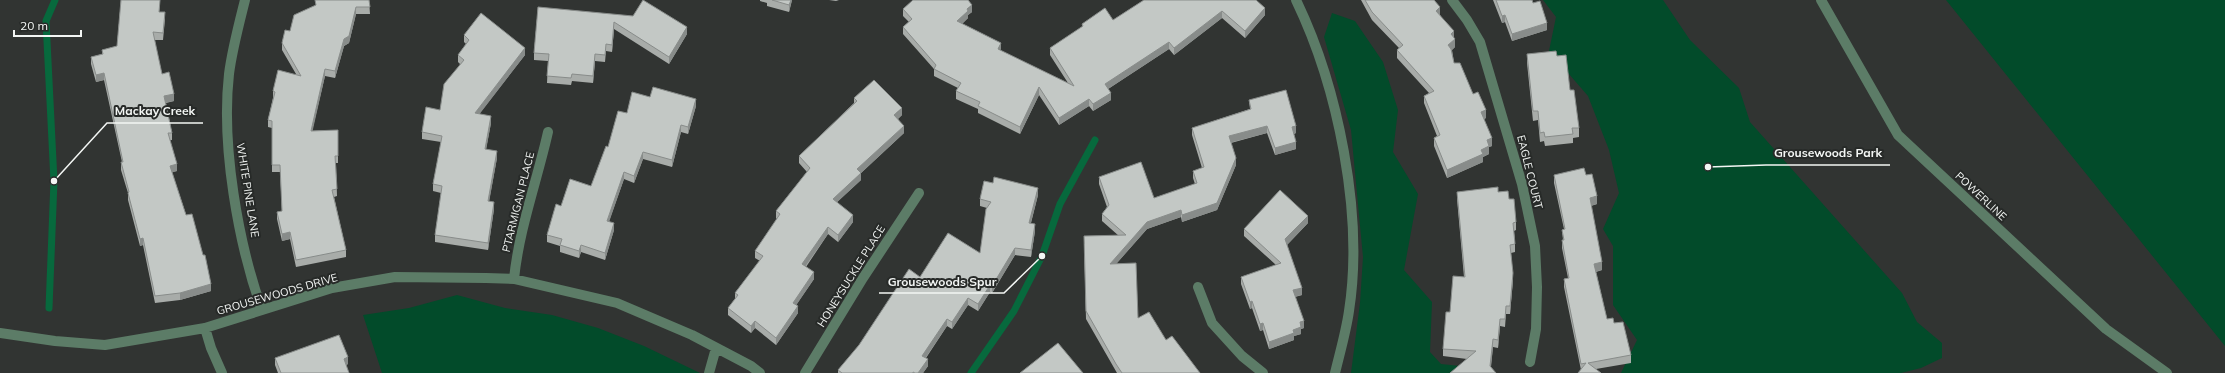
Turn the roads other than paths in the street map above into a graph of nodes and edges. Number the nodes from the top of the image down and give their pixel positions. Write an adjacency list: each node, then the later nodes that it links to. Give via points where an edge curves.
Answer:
1 (244, 0): 9 (street, WHITE PINE LANE, via 229,74 227,148 246,252)
2 (1296, 0): 19 (street, via 1310,29 1329,88 1351,213 1353,264 1349,311)
3 (1452, 0): 13 (street, EAGLE COURT, via 1480,42 1522,184 1535,246 1537,287 1536,329)
4 (1821, 0): 20 (street, POWERLINE, via 1898,135 2106,329)
5 (548, 132): 7 (street, PTARMIGAN PLACE, via 516,258)
6 (919, 193): 17 (street, HONEYSUCKLE PLACE)
7 (514, 279): 9 (street, GROUSEWOODS DRIVE, via 395,277 332,288); 12 (street, GROUSEWOODS DRIVE, via 617,303)
8 (1198, 287): 18 (street, via 1212,323 1242,356)
9 (262, 310): 10 (street, GROUSEWOODS DRIVE)
10 (205, 328): 11 (street, GROUSEWOODS DRIVE, via 156,338 105,344 55,342); 14 (street)
11 (0, 333)
12 (716, 348): 15 (street); 16 (street, GROUSEWOODS DRIVE)
13 (1530, 362)
14 (222, 373)
15 (708, 373)
16 (760, 373)
17 (805, 373)
18 (1263, 373)
19 (1335, 373)
20 (2167, 373)

